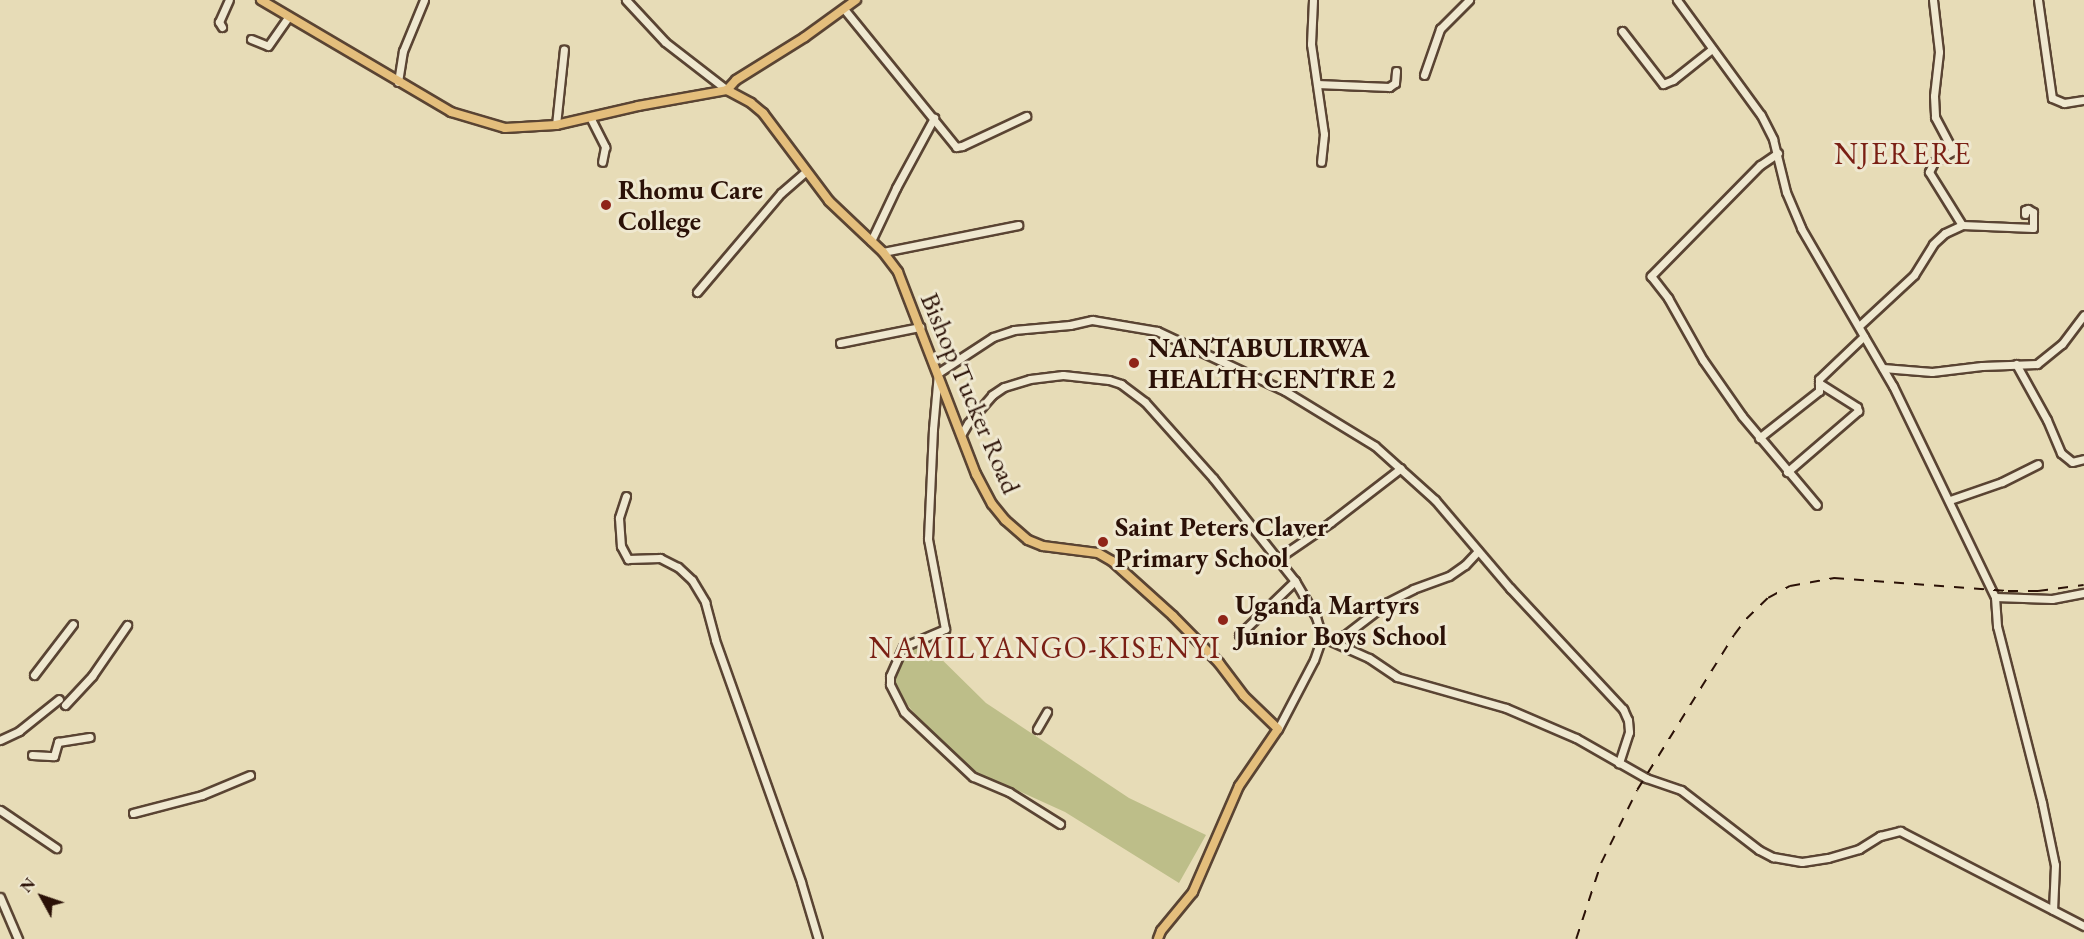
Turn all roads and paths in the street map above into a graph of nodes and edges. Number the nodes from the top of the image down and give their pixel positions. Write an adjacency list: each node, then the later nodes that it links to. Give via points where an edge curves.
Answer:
1 (229, 0): 13 (street, via 219,22)
2 (261, 0): 12 (main road)
3 (424, 0): 20 (street, via 403,51)
4 (626, 0): 22 (street, via 665,42)
5 (856, 0): 11 (main road)
6 (1313, 0): 21 (street, via 1311,44)
7 (1469, 0): 19 (street, via 1440,29)
8 (1677, 0): 17 (street)
9 (1933, 0): 34 (street, via 1939,52 1935,117 1953,151 1934,162 1929,172)
10 (2038, 0): 23 (street, via 2052,98 2064,103)
11 (844, 9): 22 (main road, via 736,80); 26 (street, via 915,100)
12 (288, 16): 15 (street, via 268,46); 20 (main road)
13 (222, 27)
14 (1622, 31): 17 (street, via 1663,84)
15 (251, 39)
16 (564, 49): 27 (street)
17 (1712, 49): 28 (street, via 1757,107)
18 (1396, 71): 21 (street, via 1395,83 1389,87)
19 (1424, 75)
20 (398, 82): 27 (main road, via 451,112 479,122 505,128)
21 (1317, 84): 30 (street, via 1324,134)
22 (727, 90): 25 (main road); 31 (main road, Bishop Tucker Road, via 763,113)
23 (2084, 100)
24 (1026, 116): 26 (street, via 958,148)
25 (590, 117): 27 (main road); 29 (street, via 605,147)
26 (934, 118): 35 (street)
27 (556, 125)
28 (1778, 153): 40 (street, via 1786,192 1801,228); 49 (street, via 1755,169 1651,276 1703,360)
29 (602, 162)
30 (1321, 162)
31 (806, 171): 35 (main road, Bishop Tucker Road, via 840,213); 37 (street, via 781,193)
32 (2025, 213): 34 (street, via 2028,209 2033,212 2033,228)
33 (1017, 225): 36 (street)
34 (1962, 225): 40 (street, via 1942,235 1914,274)
35 (871, 241): 36 (main road, Bishop Tucker Road)
36 (883, 252): 41 (main road, Bishop Tucker Road, via 897,272)
37 (697, 291)
38 (2084, 315): 39 (street)
39 (2081, 323): 44 (street, via 2043,361)
40 (1859, 326): 42 (street)
41 (920, 327): 43 (street); 46 (main road, Bishop Tucker Road)
42 (1863, 336): 45 (street); 47 (street)
43 (840, 343)
44 (2016, 364): 45 (street, via 1932,372); 50 (street, via 2061,453 2072,462)
45 (1883, 368): 55 (street)
46 (938, 373): 48 (main road, Bishop Tucker Road); 52 (street, via 993,337 1014,330 1092,320 1157,331 1285,391 1375,446); 77 (street, via 928,539 945,629 903,647 890,684 904,712 973,777 1009,792)
47 (1818, 383): 49 (street, via 1819,391); 53 (street, via 1858,411)
48 (961, 435): 58 (street, via 981,408 1004,387 1063,375 1109,380 1135,393 1154,410); 69 (main road, Bishop Tucker Road, via 992,504 1015,530 1043,546 1098,553 1112,561 1173,616)
49 (1759, 438): 53 (street)
50 (2084, 459)
51 (2038, 464): 55 (street, via 2002,482)
52 (1401, 468): 57 (street); 58 (street)
53 (1787, 472): 56 (street)
54 (626, 496): 83 (street, via 619,518 621,546 628,559 660,558 678,567 692,580 705,602)
55 (1950, 500): 61 (street)
56 (1817, 505)
57 (1478, 550): 65 (street, via 1449,576 1388,602 1345,635); 73 (street, via 1623,708 1629,732)
58 (1277, 559): 59 (street)
59 (1295, 581): 64 (street); 65 (street)
60 (2084, 593): 61 (street, via 2052,599)
61 (1995, 597): 80 (street, via 1997,626 2055,865)
62 (74, 624): 66 (street)
63 (127, 625): 71 (street, via 92,676 62,702)
64 (1239, 635)
65 (1325, 638): 69 (street); 73 (street, via 1369,658 1397,677 1506,708 1576,738)
66 (34, 675)
67 (1047, 712): 68 (street)
68 (1037, 729)
69 (1278, 729): 84 (main road, via 1239,786 1193,892)
70 (90, 737): 72 (street, via 58,742 54,756)
71 (0, 740)
72 (32, 755)
73 (1619, 763): 80 (street, via 1681,790 1773,857 1802,862 1828,858 1900,831)
74 (250, 775): 76 (street, via 202,795)
75 (0, 810): 78 (street)
76 (133, 813)
77 (1060, 824)
78 (56, 848)
79 (0, 897): 82 (street)
80 (2053, 910): 81 (street)
81 (2084, 926)
82 (18, 939)
83 (818, 939)
84 (1158, 939)

